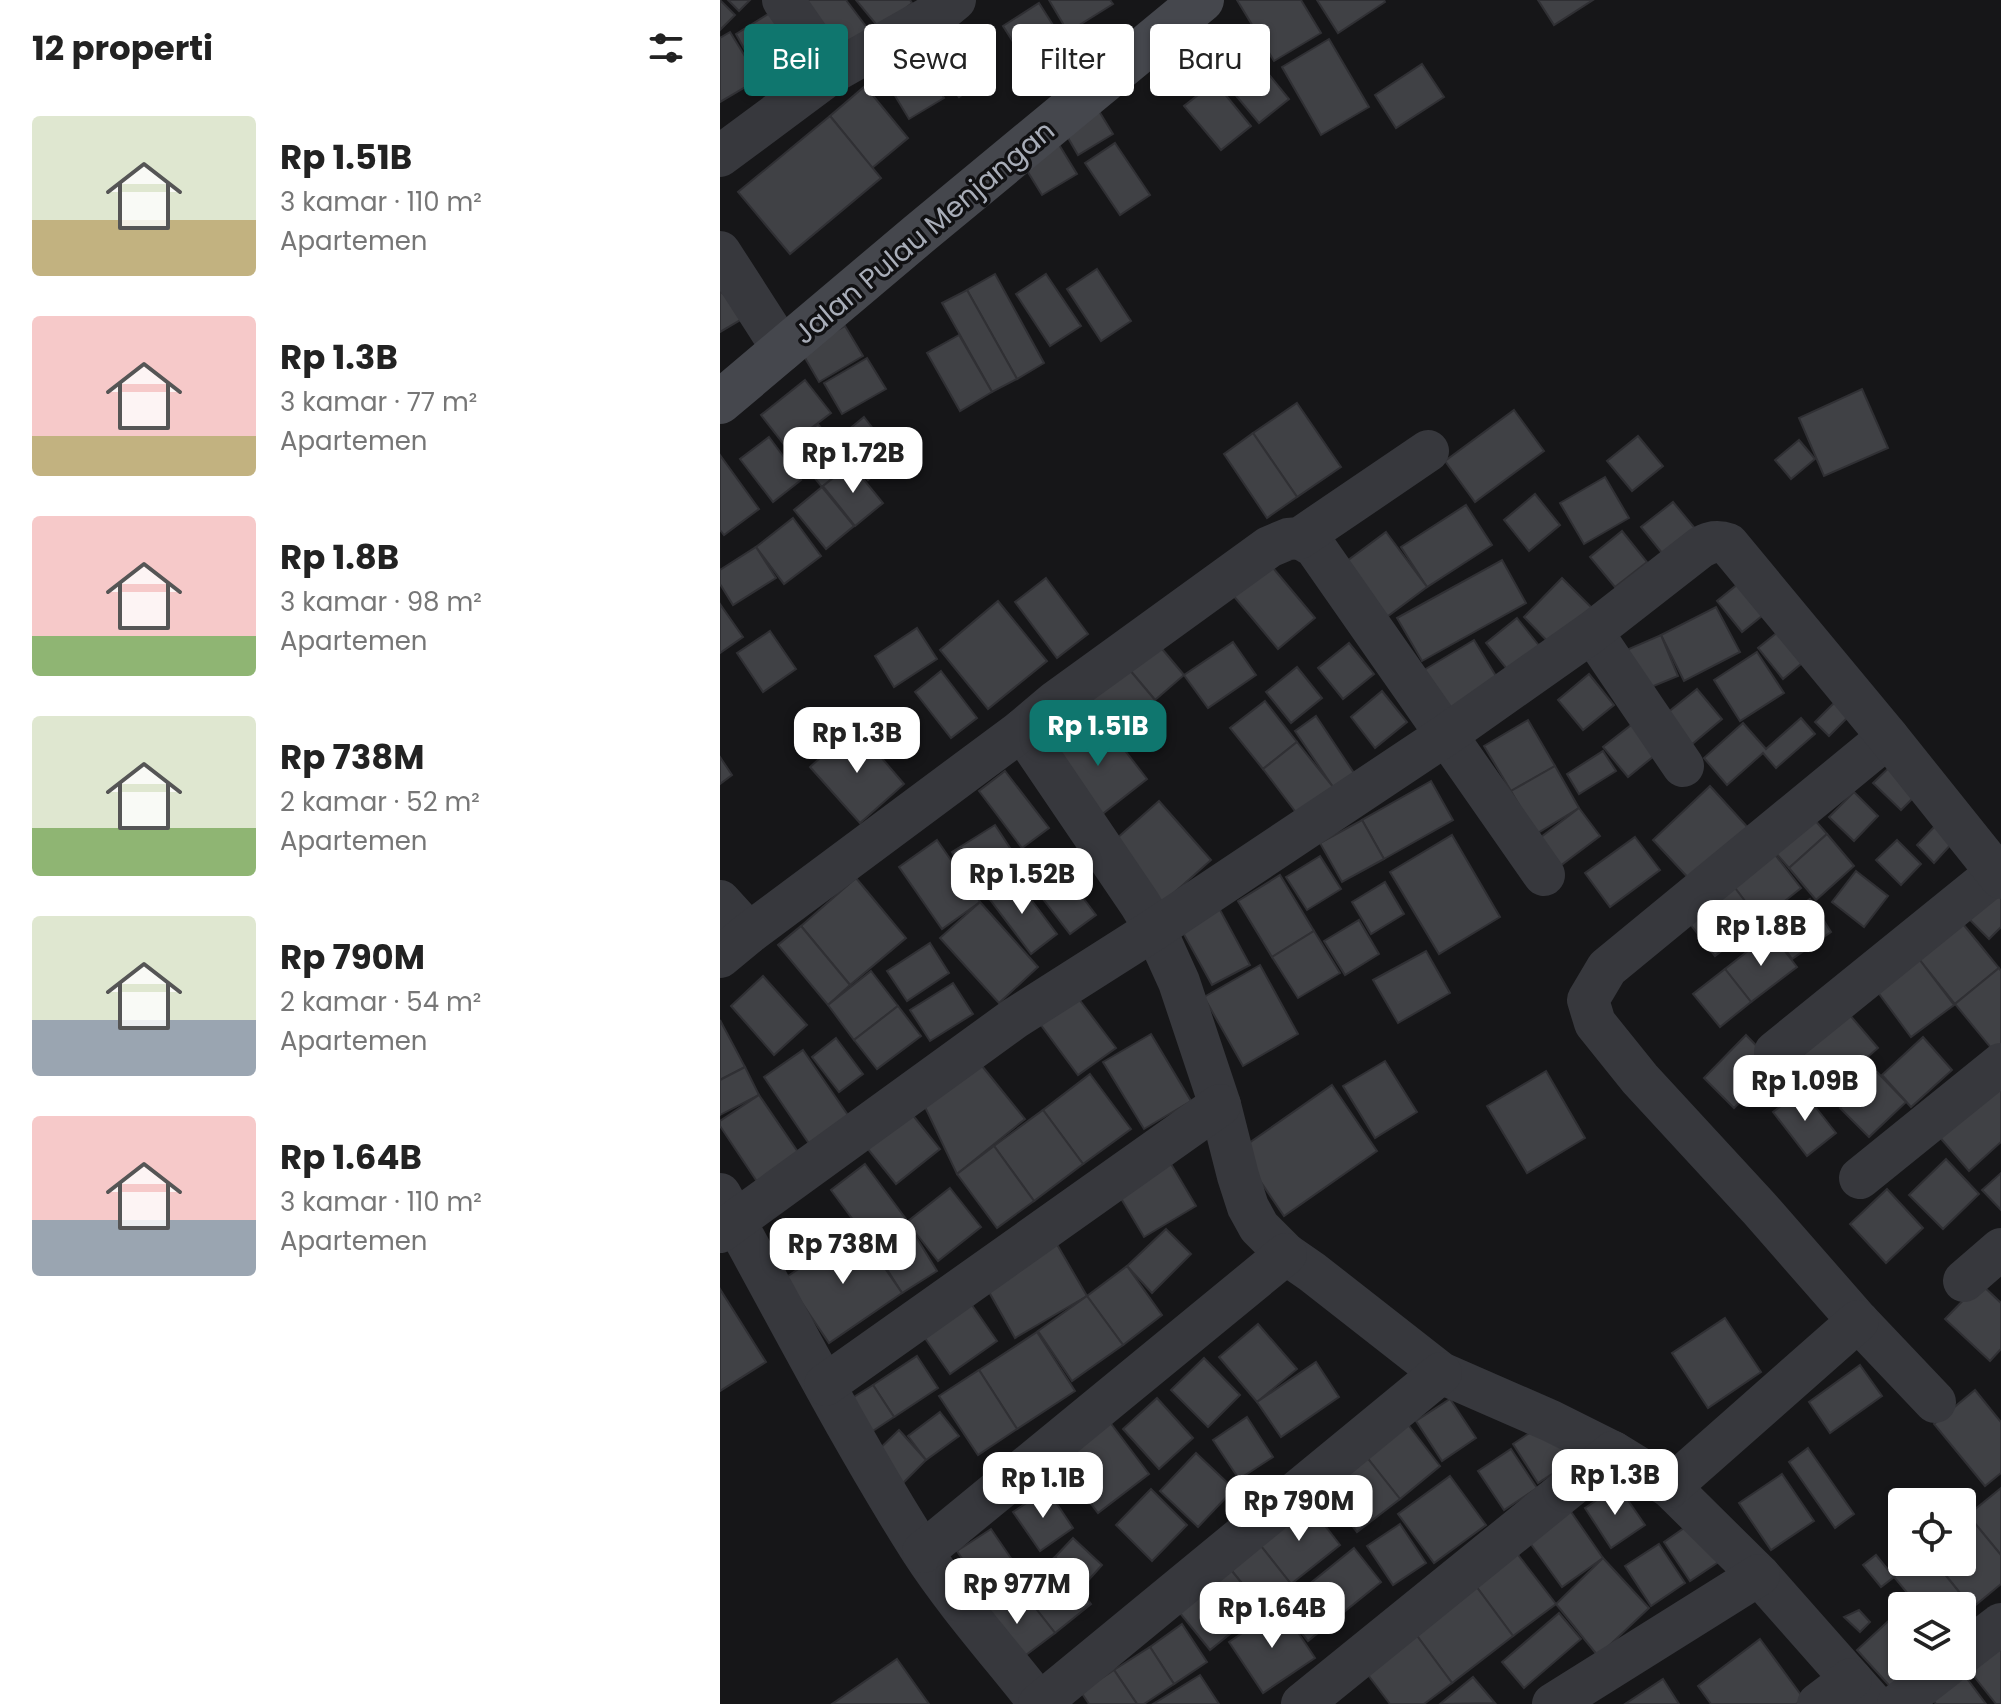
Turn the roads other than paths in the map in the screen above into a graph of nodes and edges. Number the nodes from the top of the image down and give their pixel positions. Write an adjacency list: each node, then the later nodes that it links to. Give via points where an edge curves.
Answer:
1 (783, 0): 4 (street)
2 (955, 0): 5 (street)
3 (1202, 0): 9 (street, Jalan Pulau Menjangan)
4 (800, 24)
5 (848, 63)
6 (801, 96): 7 (street)
7 (720, 156)
8 (720, 252): 9 (street)
9 (783, 350): 10 (street, Jalan Pulau Menjangan)
10 (720, 402)
11 (1428, 451): 12 (street)
12 (1300, 538): 14 (street, via 1269,547); 15 (street, via 1315,547)
13 (1592, 632): 15 (street); 16 (street, via 1701,547 1720,541 1728,544); 17 (street)
14 (1022, 730): 21 (street); 22 (street)
15 (1446, 735): 18 (street); 21 (street)
16 (1888, 737): 19 (street); 31 (street, via 1607,968 1588,1000 1595,1023 1640,1079)
17 (1683, 766)
18 (1544, 875)
19 (1999, 876): 23 (street)
20 (720, 901): 22 (street)
21 (1155, 929): 25 (street, via 1179,982); 27 (street)
22 (734, 945)
23 (1775, 1052)
24 (2001, 1064): 26 (street)
25 (1220, 1105): 29 (street, via 1248,1207 1259,1227); 33 (street)
26 (1860, 1178)
27 (725, 1216): 33 (street)
28 (2001, 1249): 30 (street)
29 (1286, 1254): 32 (street); 37 (street)
30 (1964, 1281)
31 (1858, 1321): 34 (street); 36 (street)
32 (1441, 1373): 35 (street); 43 (street)
33 (825, 1385): 37 (street)
34 (1935, 1402)
35 (1613, 1452): 36 (street); 44 (street)
36 (1670, 1487): 38 (street)
37 (923, 1552): 43 (street)
38 (1759, 1575): 42 (street); 45 (street)
39 (2001, 1624): 40 (street)
40 (1976, 1643)
41 (1929, 1680): 47 (street)
42 (1862, 1691): 46 (street)
43 (1040, 1704)
44 (1302, 1704)
45 (1553, 1704)
46 (1818, 1704)
47 (1898, 1704)

